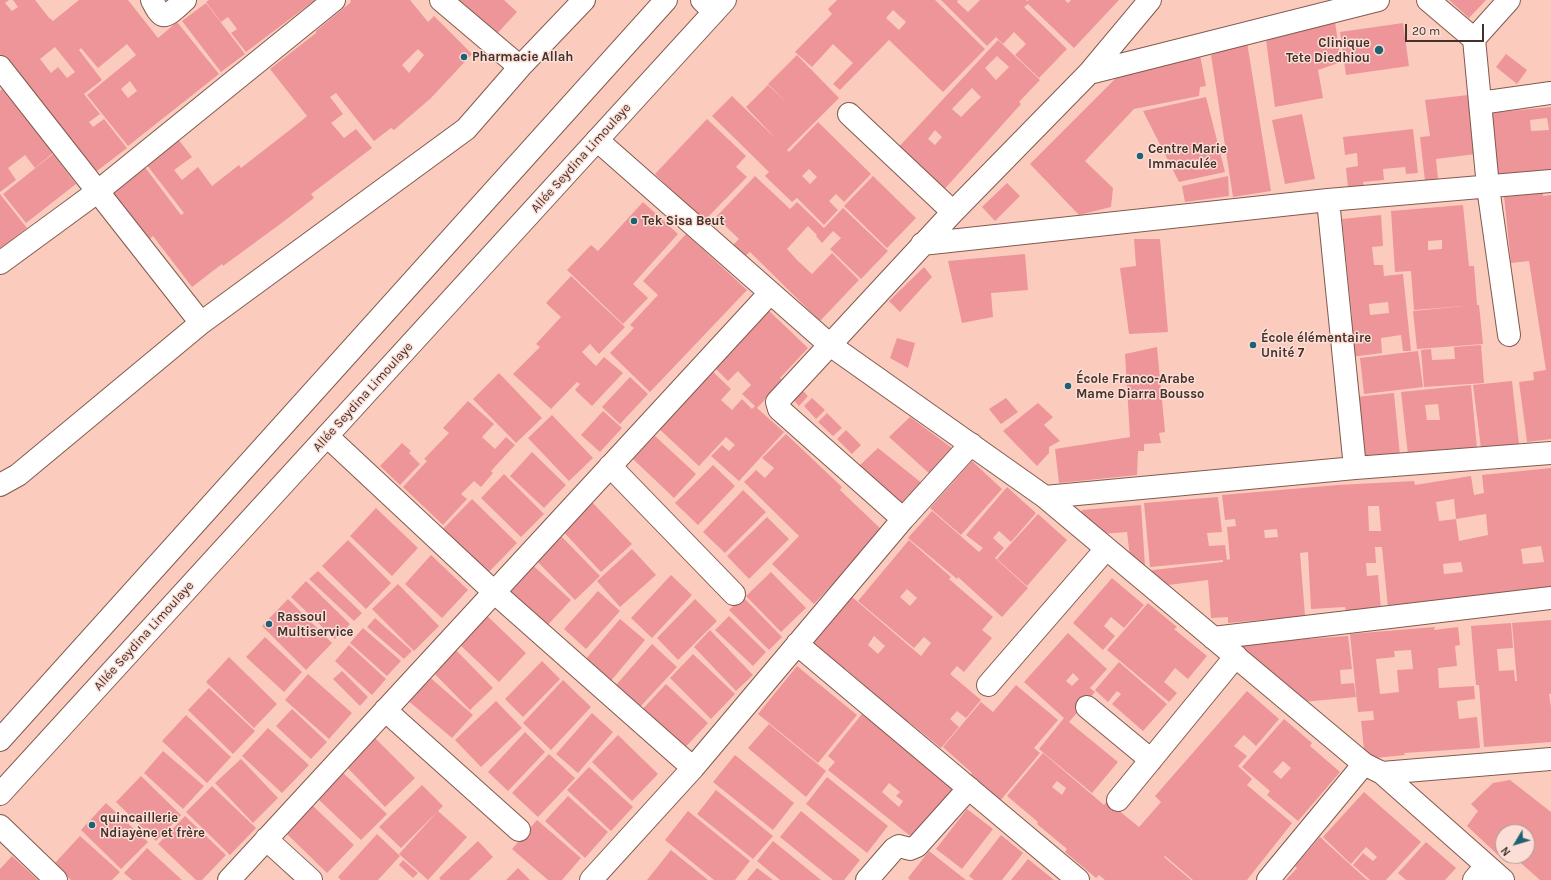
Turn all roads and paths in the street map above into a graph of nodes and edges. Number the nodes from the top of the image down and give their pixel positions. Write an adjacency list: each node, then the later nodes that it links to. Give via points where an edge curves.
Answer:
1 (152, 0): 2 (street, via 164,16)
2 (185, 0)
3 (334, 0): 22 (street)
4 (441, 0): 14 (street)
5 (584, 0): 14 (street)
6 (666, 0): 49 (street)
7 (1150, 0): 15 (street)
8 (1378, 0): 15 (street)
9 (1428, 0): 12 (street)
10 (1508, 0): 12 (street)
11 (714, 4): 19 (street, Allée Seydina Limoulaye)
12 (1474, 39): 17 (street)
13 (0, 67): 22 (street)
14 (520, 67): 28 (street, via 466,129)
15 (1089, 73): 24 (street)
16 (1551, 92): 17 (street)
17 (1480, 103): 21 (street)
18 (848, 114): 24 (street)
19 (597, 140): 27 (street); 31 (street, Allée Seydina Limoulaye)
20 (1551, 181): 21 (street)
21 (1488, 187): 23 (street); 29 (street)
22 (97, 192): 26 (street); 28 (street)
23 (1328, 200): 25 (street); 35 (street)
24 (953, 212): 25 (street)
25 (922, 244): 30 (street)
26 (0, 263)
27 (770, 293): 30 (street); 34 (street)
28 (201, 323): 36 (street, via 18,475)
29 (1509, 335)
30 (830, 345): 32 (street); 38 (street, via 777,402 779,409)
31 (327, 436): 40 (street); 55 (street, Allée Seydina Limoulaye)
32 (971, 444): 37 (street); 38 (street)
33 (1551, 453): 35 (street)
34 (610, 466): 40 (street); 41 (street)
35 (1355, 468): 37 (street)
36 (0, 485)
37 (1045, 497): 39 (street)
38 (903, 519): 44 (street)
39 (1106, 549): 43 (street); 46 (street)
40 (494, 592): 48 (street); 52 (street)
41 (734, 594)
42 (1551, 598): 43 (street)
43 (1213, 638): 45 (street)
44 (797, 644): 52 (street); 54 (street)
45 (1236, 656): 51 (street); 53 (street)
46 (988, 685)
47 (1087, 707): 51 (street)
48 (385, 710): 58 (street); 59 (street)
49 (0, 740)
50 (1551, 759): 53 (street)
51 (1151, 760): 56 (street)
52 (693, 768): 61 (street)
53 (1373, 768): 60 (street); 67 (street)
54 (969, 788): 65 (street, via 916,846 910,849 899,846 894,849); 66 (street)
55 (0, 794)
56 (1118, 800)
57 (0, 826): 62 (street)
58 (519, 830)
59 (266, 839): 63 (street); 64 (street)
60 (1480, 873): 68 (street)
61 (598, 878)
62 (56, 880)
63 (229, 880)
64 (312, 880)
65 (867, 880)
66 (1078, 880)
67 (1268, 880)
68 (1503, 880)

